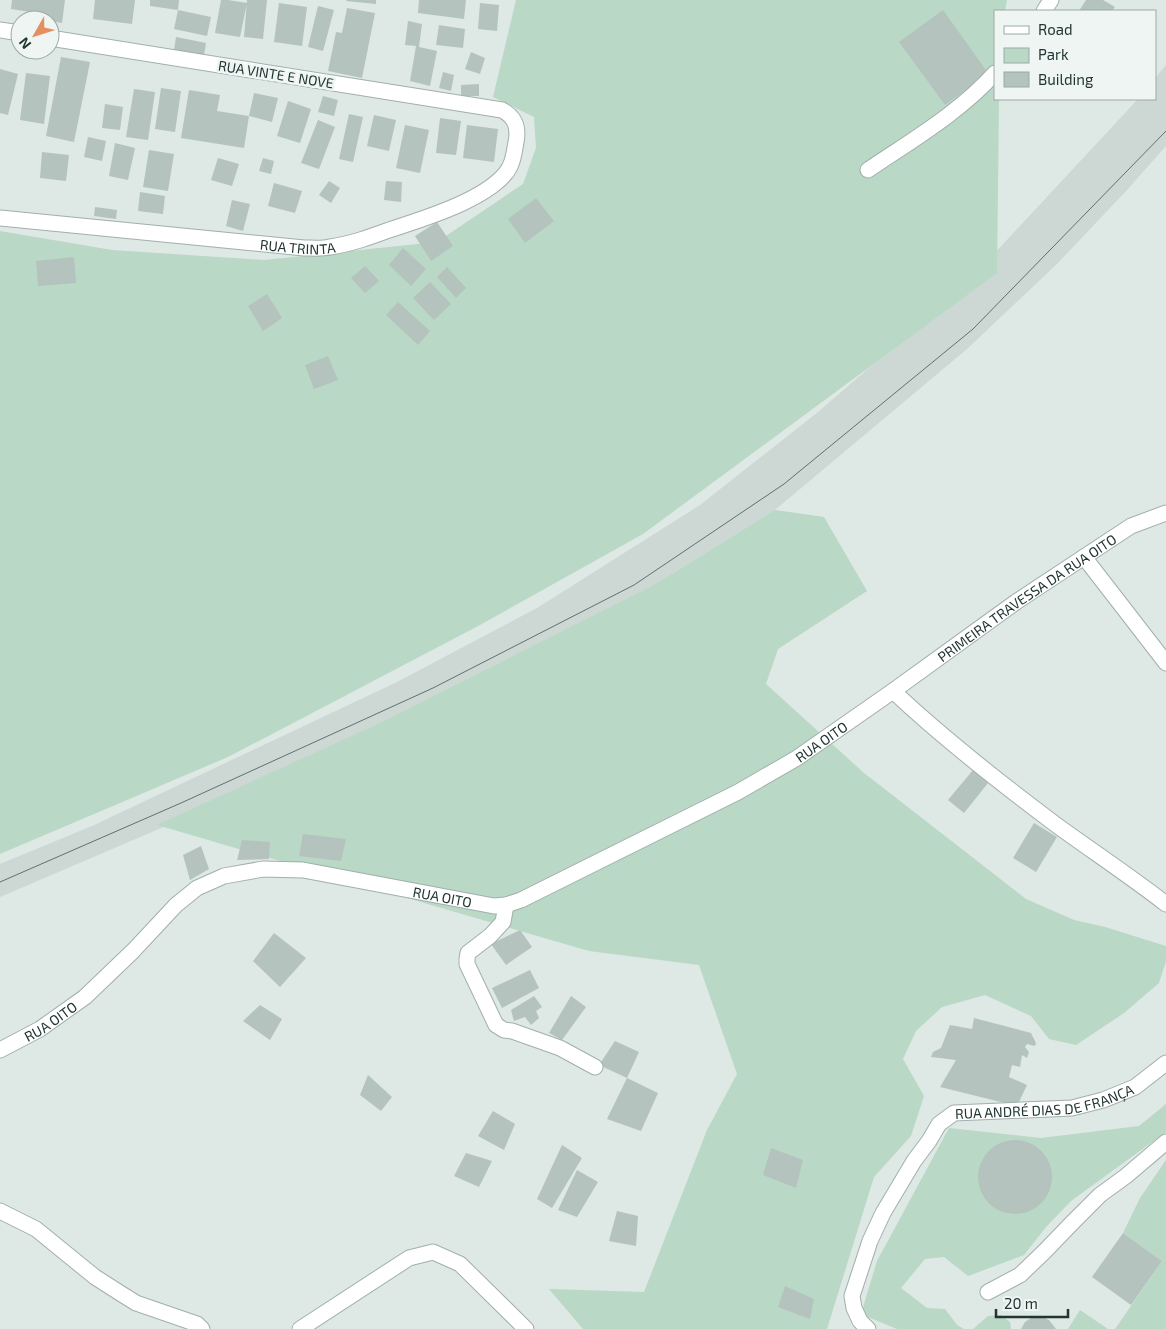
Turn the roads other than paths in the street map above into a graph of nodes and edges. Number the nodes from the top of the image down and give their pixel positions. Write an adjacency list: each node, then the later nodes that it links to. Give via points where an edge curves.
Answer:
1 (60, 40): 3 (street, RUA VINTE E NOVE)
2 (994, 74): 4 (street, via 949,115)
3 (502, 110): 5 (street, RUA TRINTA, via 510,115 518,133 512,163 494,185 429,217 329,247 304,248)
4 (868, 170)
5 (0, 218)
6 (1166, 513): 7 (street, PRIMEIRA TRAVESSA DA RUA OITO, via 1130,526)
7 (1084, 557): 8 (street); 9 (street, PRIMEIRA TRAVESSA DA RUA OITO)
8 (1166, 663)
9 (893, 691): 10 (street, via 949,741 1040,812); 11 (street, RUA OITO, via 797,758 738,792)
10 (1166, 904)
11 (506, 905): 12 (street, RUA OITO, via 494,906 303,870 263,869 224,876 197,888 176,905 85,997 40,1029); 14 (street, via 503,922 468,953 466,959 496,1024 504,1030 560,1048)
12 (0, 1050)
13 (1166, 1063): 21 (street, RUA ANDRÉ DIAS DE FRANÇA, via 1135,1087 1103,1100 1072,1108 954,1113 939,1124 882,1213 870,1241 852,1296 860,1321)
14 (595, 1067)
15 (1166, 1142): 17 (street, via 1100,1195 1020,1275)
16 (0, 1211): 18 (street, via 36,1229 95,1277 136,1303 197,1324)
17 (988, 1292)
18 (202, 1329)
19 (300, 1329): 20 (street, via 409,1258 433,1252 460,1264)
20 (526, 1329)
21 (868, 1329)

